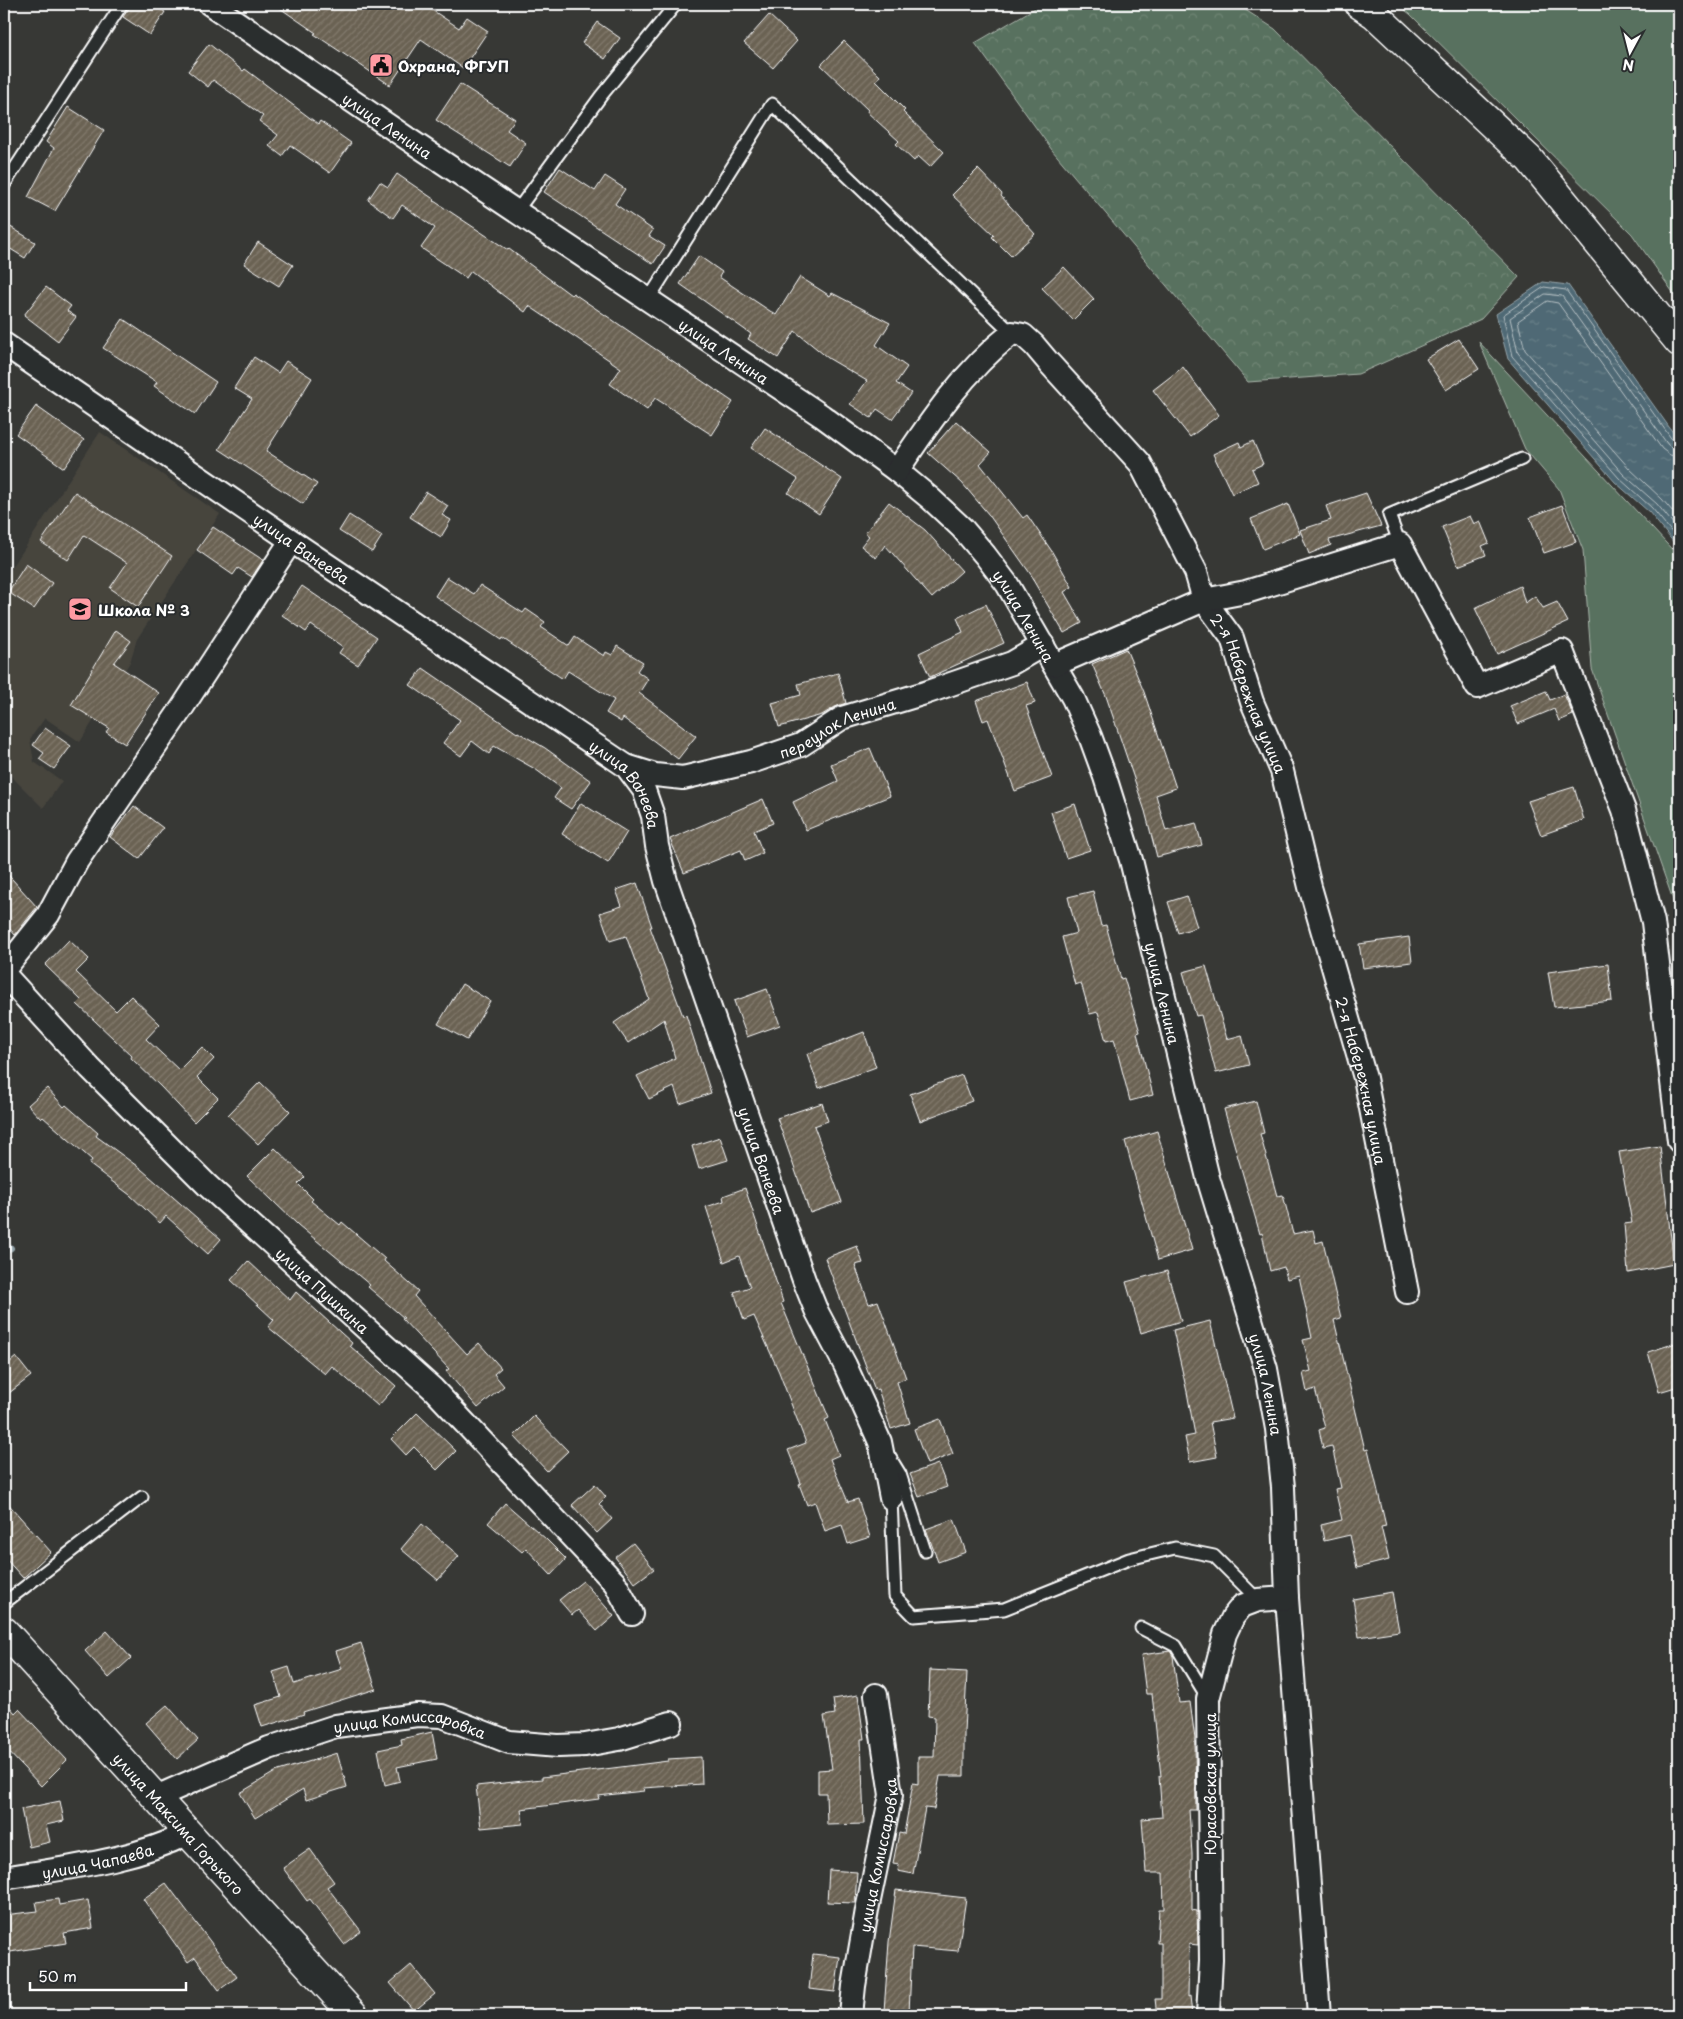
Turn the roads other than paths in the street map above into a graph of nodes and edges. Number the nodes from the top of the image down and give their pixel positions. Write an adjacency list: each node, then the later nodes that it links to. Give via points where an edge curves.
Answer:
1 (122, 4): 5 (lane)
2 (210, 4): 6 (street, улица Ленина)
3 (676, 4): 6 (lane, via 601,96)
4 (1359, 4): 9 (street, via 1374,14 1529,159)
5 (4, 185)
6 (516, 212): 7 (street, улица Ленина)
7 (648, 300): 8 (lane, via 772,104); 12 (street, улица Ленина, via 822,416)
8 (1012, 333): 12 (street, via 964,379); 15 (street, 2-я Набережная улица, via 1023,336 1034,345 1140,464 1196,572)
9 (1679, 342)
10 (4, 344): 13 (street, улица Ванеева)
11 (1522, 459): 14 (lane, via 1389,515)
12 (897, 471): 16 (street, улица Ленина, via 956,522 985,555 1007,584)
13 (291, 541): 18 (street, улица Ванеева); 21 (street, via 77,861 48,915)
14 (1400, 544): 15 (street, via 1246,592); 23 (street, via 1477,687 1562,651 1624,810 1653,922)
15 (1204, 600): 17 (street); 24 (street, 2-я Набережная улица, via 1232,638 1252,702 1282,772 1310,887 1365,1078)
16 (1043, 645): 17 (street, улица Ленина); 19 (street, переулок Ленина, via 1012,664 842,718 801,745 751,762)
17 (1054, 665): 29 (street, улица Ленина, via 1090,736 1131,860 1208,1178 1266,1369 1283,1487)
18 (626, 766): 19 (street, переулок Ленина, via 655,775); 20 (street, улица Ванеева, via 644,790)
19 (683, 778): 20 (street, via 657,796)
20 (653, 816): 25 (street, улица Ванеева, via 666,881 804,1280)
21 (4, 970)
22 (4, 974): 32 (street, улица Пушкина, via 102,1081 208,1186 433,1389 615,1583)
23 (1679, 1141)
24 (1407, 1292)
25 (880, 1442): 27 (street, улица Ванеева); 28 (lane, via 900,1474)
26 (142, 1497): 31 (lane)
27 (891, 1498): 30 (lane, via 894,1596 914,1616 1004,1609 1129,1559 1175,1548 1214,1556)
28 (925, 1551)
29 (1287, 1598): 30 (street, Юрасовская улица); 44 (street, улица Ленина)
30 (1258, 1600): 36 (street, Юрасовская улица, via 1242,1606 1233,1617 1225,1634)
31 (4, 1603)
32 (632, 1614)
33 (1141, 1628): 36 (lane, via 1176,1646)
34 (4, 1630): 38 (street, улица Максима Горького)
35 (876, 1694): 42 (street, улица Комиссаровка, via 891,1794 867,1910)
36 (1208, 1699): 43 (street, Юрасовская улица, via 1211,1960)
37 (671, 1723): 38 (street, улица Комиссаровка, via 619,1739 558,1746 509,1742 442,1716 417,1715 336,1726 269,1748)
38 (156, 1797): 39 (street, улица Максима Горького)
39 (189, 1833): 40 (street, улица Чапаева, via 167,1844 114,1858); 41 (street, улица Максима Горького)
40 (4, 1878)
41 (354, 2015)
42 (851, 2015)
43 (1208, 2015)
44 (1319, 2015)

